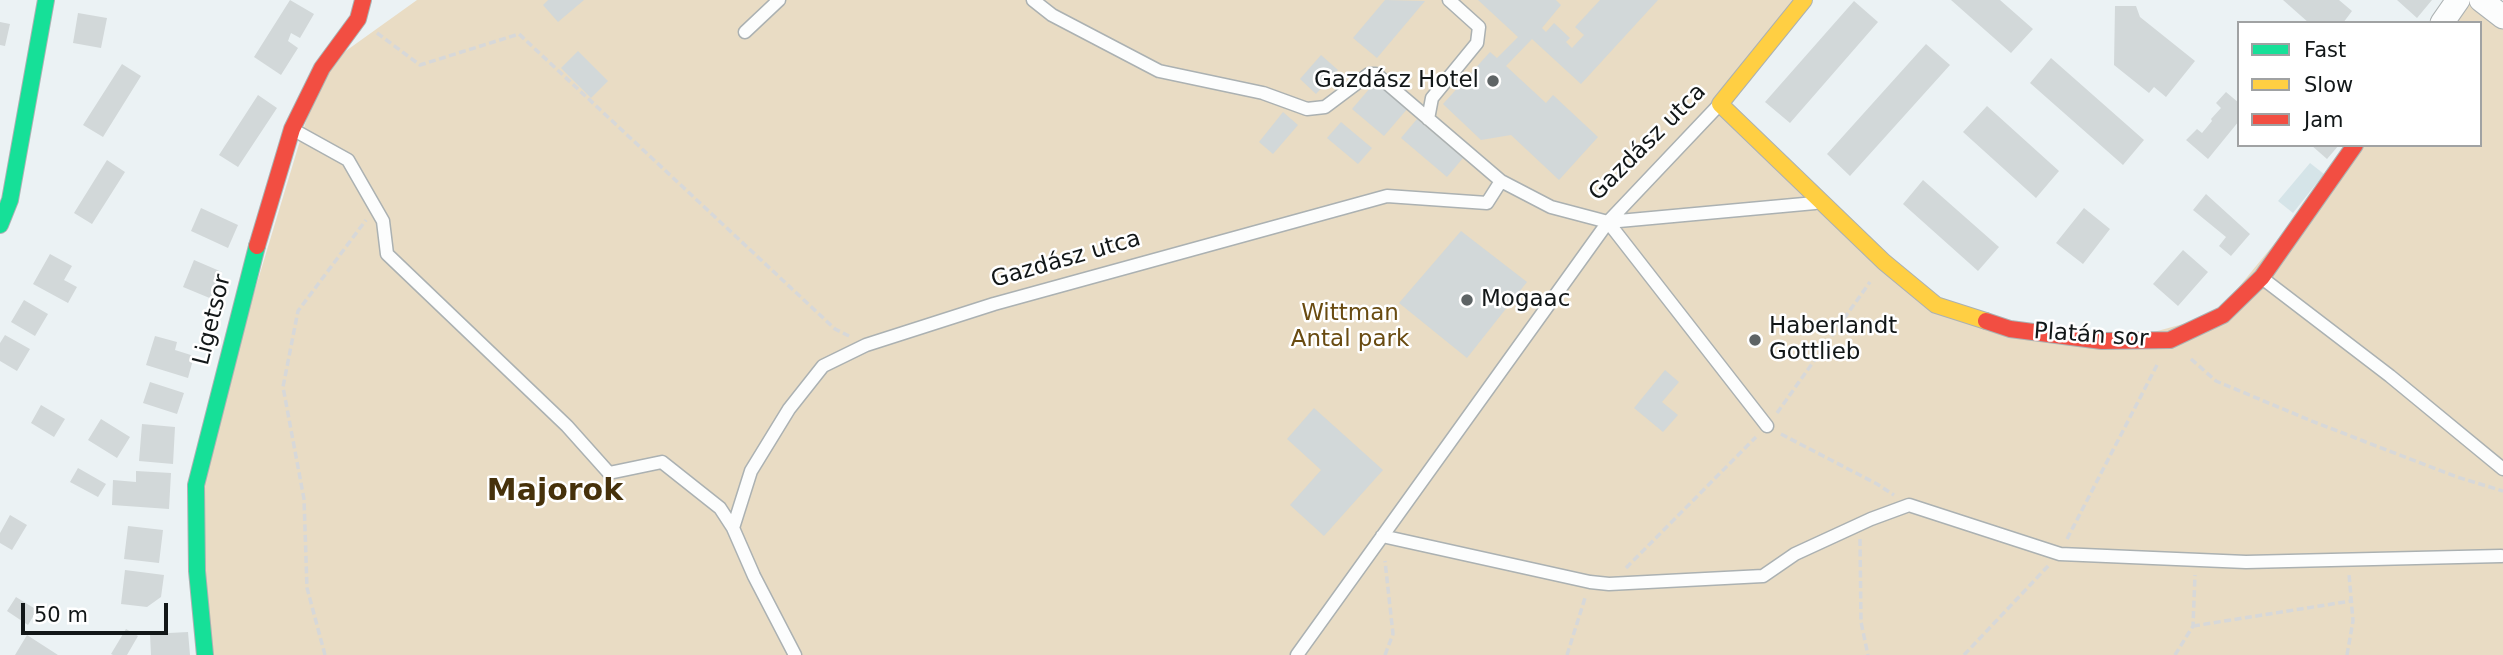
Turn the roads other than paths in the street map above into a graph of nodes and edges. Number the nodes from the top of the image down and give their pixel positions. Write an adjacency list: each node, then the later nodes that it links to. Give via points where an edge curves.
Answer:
1 (46, 0): 17 (street)
2 (363, 0): 14 (street, Ligetsor, via 358,19 322,68)
3 (779, 0): 11 (lane)
4 (1033, 0): 13 (lane, via 1052,15 1159,71 1263,93 1307,109 1325,107 1369,74 1377,74)
5 (1449, 0): 13 (lane, via 1479,27 1477,43 1432,98)
6 (1804, 0): 12 (street, Gazdász utca)
7 (2458, 0): 10 (street)
8 (2481, 0): 9 (street)
9 (2503, 17)
10 (2443, 21)
11 (745, 32)
12 (1720, 104): 18 (street, Platán sor); 19 (lane, Gazdász utca)
13 (1428, 119): 16 (lane)
14 (292, 129): 24 (lane, via 348,160 383,221 387,254 567,425 609,473 662,462 720,508); 27 (street, Ligetsor, via 256,243 197,485 197,571)
15 (2354, 147): 21 (street, Platán sor)
16 (1501, 181): 19 (lane, Gazdász utca, via 1551,207); 24 (lane, Gazdász utca, via 1487,203 1387,196 1055,286 866,345 823,366 789,409 751,471)
17 (5, 197): 20 (street)
18 (1822, 203): 19 (lane); 21 (street, Platán sor, via 1936,305 2010,330 2102,341 2170,340 2223,315)
19 (1608, 222): 22 (lane); 25 (lane)
20 (0, 225)
21 (2262, 277): 23 (lane)
22 (1767, 426)
23 (2503, 469)
24 (733, 528): 28 (lane)
25 (1382, 536): 26 (lane, via 1609,584 1763,576 1795,554 1909,505 2060,554 2246,562); 29 (lane)
26 (2501, 556)
27 (205, 655)
28 (795, 655)
29 (1297, 655)

